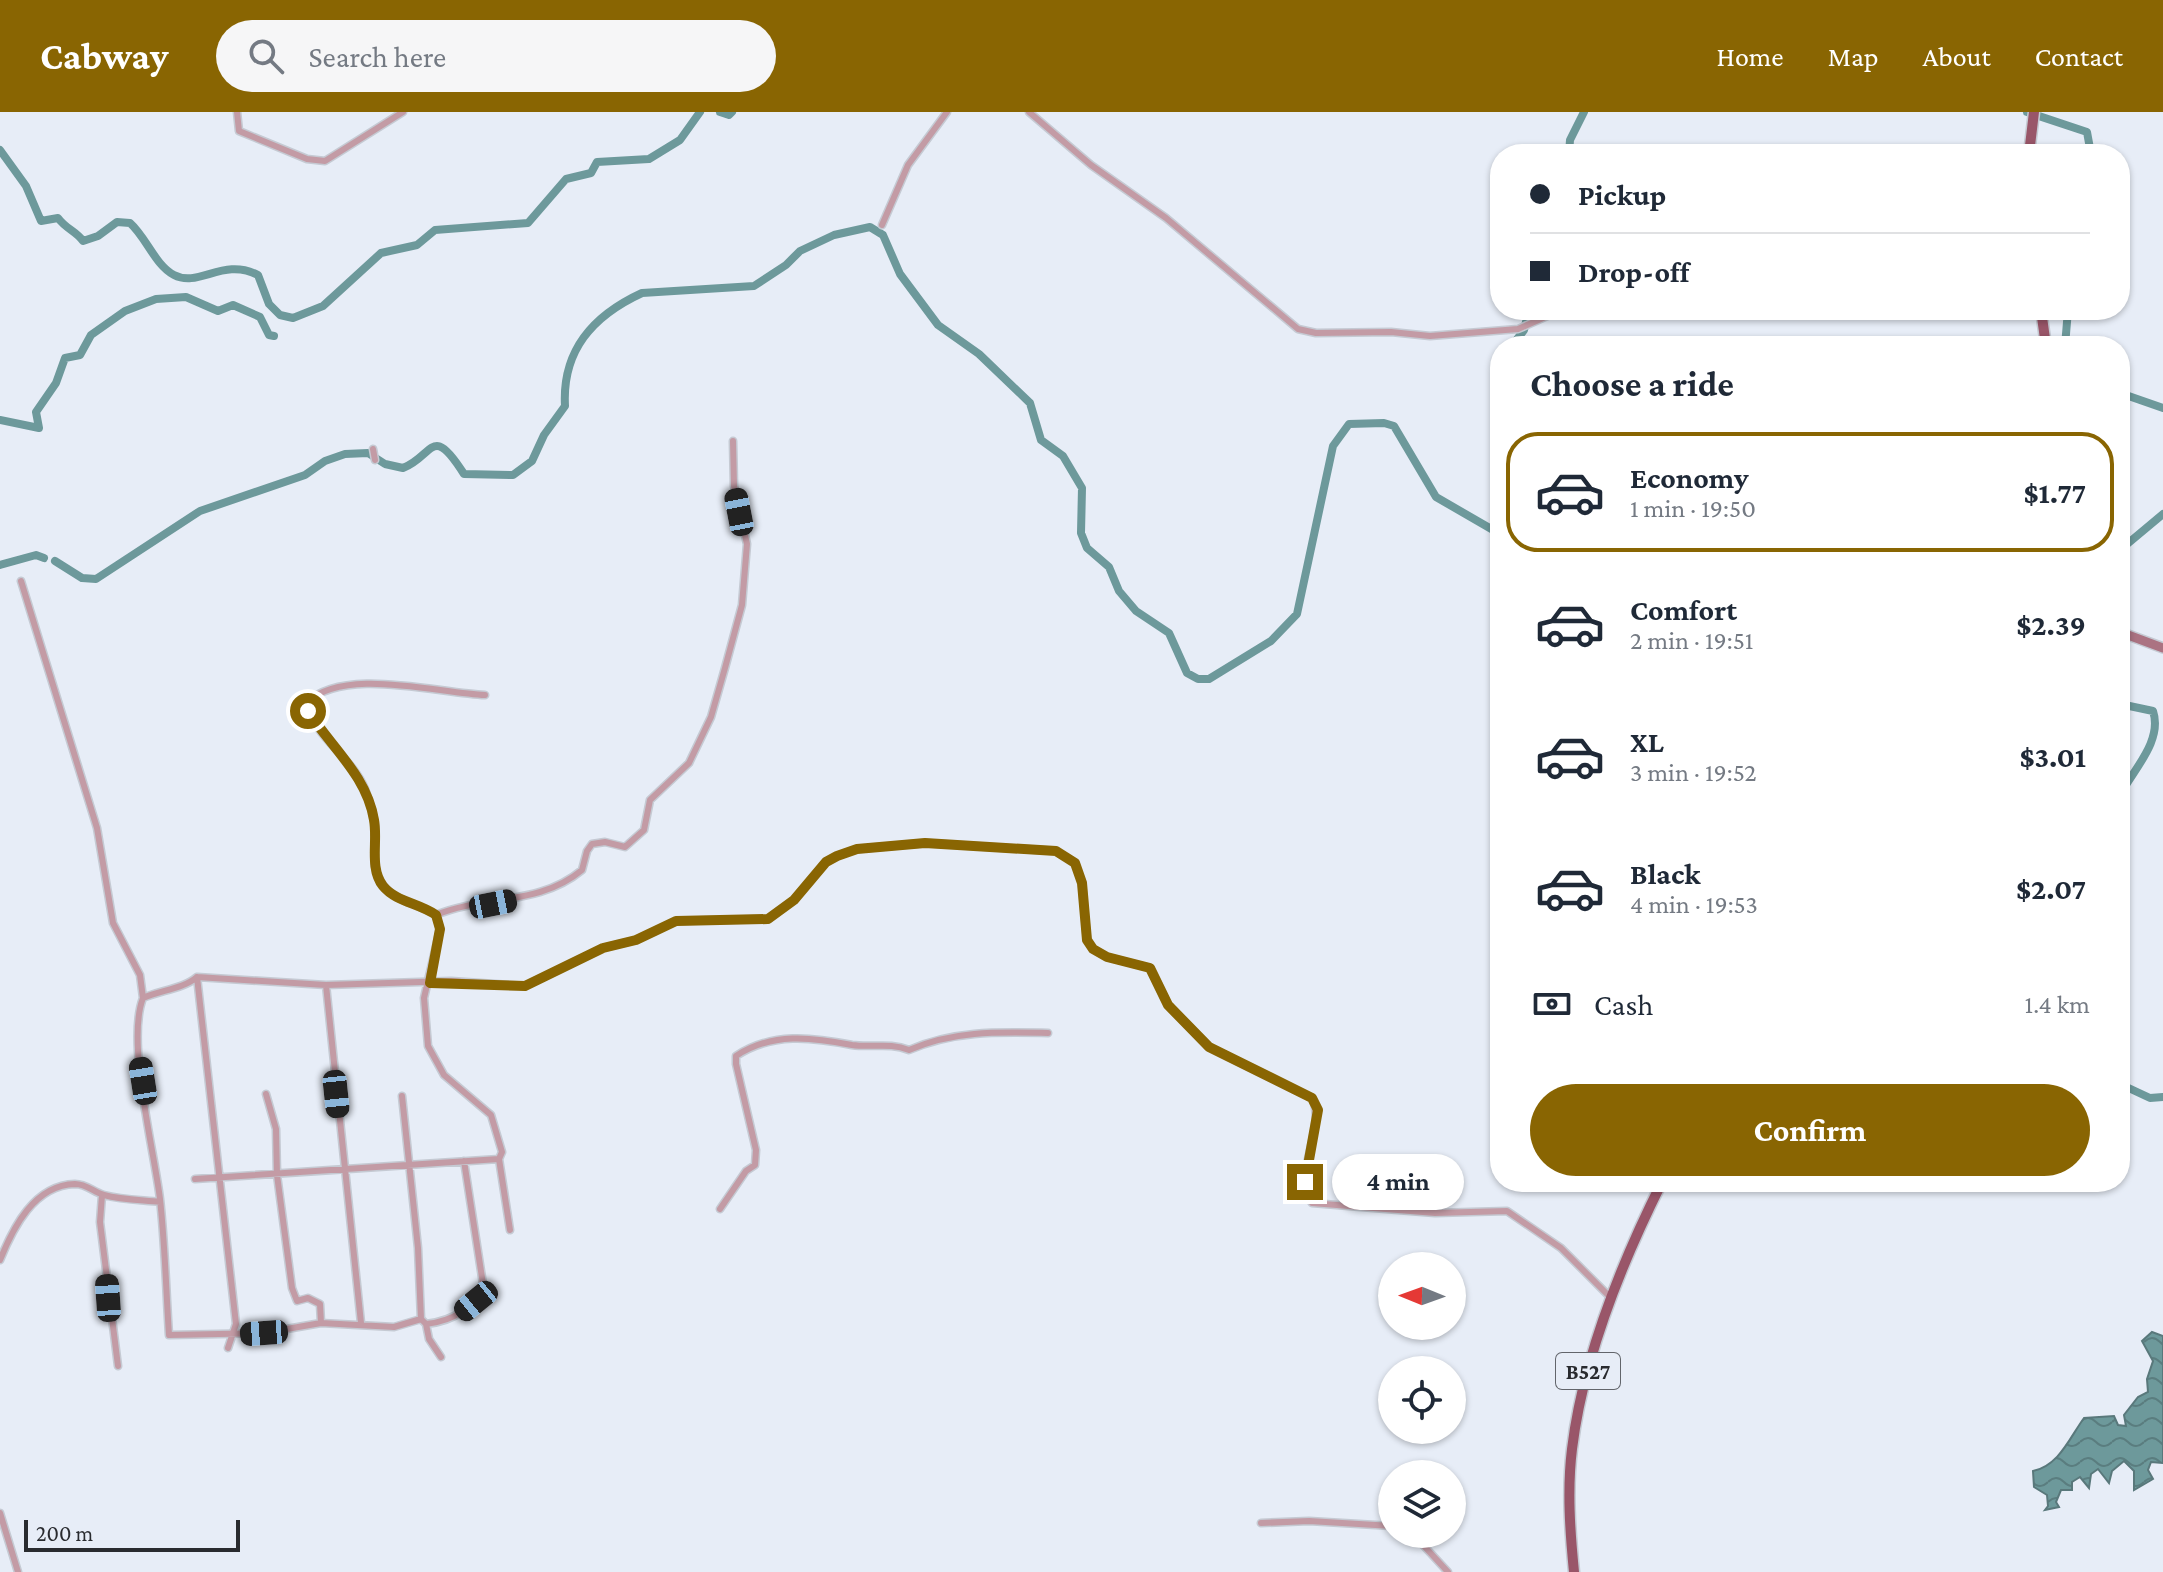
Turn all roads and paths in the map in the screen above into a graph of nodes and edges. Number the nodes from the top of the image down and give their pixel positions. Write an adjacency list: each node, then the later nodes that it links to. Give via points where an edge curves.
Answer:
1 (237, 112): 2 (street, via 239,131 307,159 325,161)
2 (403, 112)
3 (947, 112): 7 (street, via 908,165)
4 (1029, 112): 8 (street, via 1298,329 1430,336 1525,328)
5 (2034, 115): 6 (main road)
6 (2030, 144)
7 (882, 225)
8 (1541, 320)
9 (733, 441): 14 (street, via 734,486 747,544 742,605 711,717 689,763 650,800 644,830 625,847 592,844 582,870 556,888)
10 (21, 581): 18 (street, via 97,828 113,923 140,975)
11 (2130, 636): 12 (main road)
12 (2163, 648)
13 (485, 695): 14 (street, via 406,684 317,692 306,703 324,737 360,778 375,821 376,867 382,885 397,898)
14 (436, 915): 16 (street, via 440,929)
15 (197, 977): 17 (street); 18 (street, via 188,985); 27 (street)
16 (430, 983): 17 (street); 22 (street, via 424,998 428,1046 444,1075 491,1115 502,1152); 35 (street, via 525,986 603,948 676,921 768,919 794,900 826,862 857,849 925,843 1056,851 1075,863 1087,940 1093,949 1150,968 1168,1005 1209,1047 1312,1098 1318,1110 1305,1182 1312,1203 1435,1213 1507,1211 1561,1248)
17 (326, 985): 25 (street)
18 (143, 998): 31 (street, via 139,1057)
19 (1048, 1033): 32 (street, via 935,1038 909,1050 892,1043 855,1045 832,1039 771,1039 750,1047 736,1056 736,1064 755,1165)
20 (266, 1094): 26 (street, via 276,1129)
21 (402, 1096): 24 (street)
22 (499, 1159): 23 (street); 33 (street)
23 (464, 1161): 24 (street); 36 (street, via 483,1284 476,1301 462,1312 444,1322)
24 (407, 1164): 25 (street); 36 (street)
25 (344, 1167): 26 (street); 38 (street)
26 (277, 1175): 27 (street); 37 (street, via 294,1298 320,1304)
27 (218, 1176): 28 (street); 39 (street)
28 (195, 1179)
29 (1658, 1192): 35 (main road, B527)
30 (102, 1195): 31 (street); 34 (street, via 73,1184 42,1195 9,1237); 42 (street, via 100,1222)
31 (160, 1202): 39 (street, via 169,1335)
32 (720, 1209)
33 (510, 1230)
34 (0, 1260)
35 (1612, 1300): 49 (main road, B527, via 1588,1369 1572,1448)
36 (423, 1322): 38 (street, via 394,1327); 41 (street)
37 (321, 1323): 38 (street); 39 (street)
38 (361, 1323)
39 (234, 1334): 40 (street)
40 (228, 1348)
41 (441, 1357)
42 (118, 1366)
43 (0, 1513): 47 (street)
44 (1261, 1523): 45 (street)
45 (1378, 1525)
46 (1426, 1548): 48 (street)
47 (18, 1572)
48 (1448, 1572)
49 (1574, 1572)

